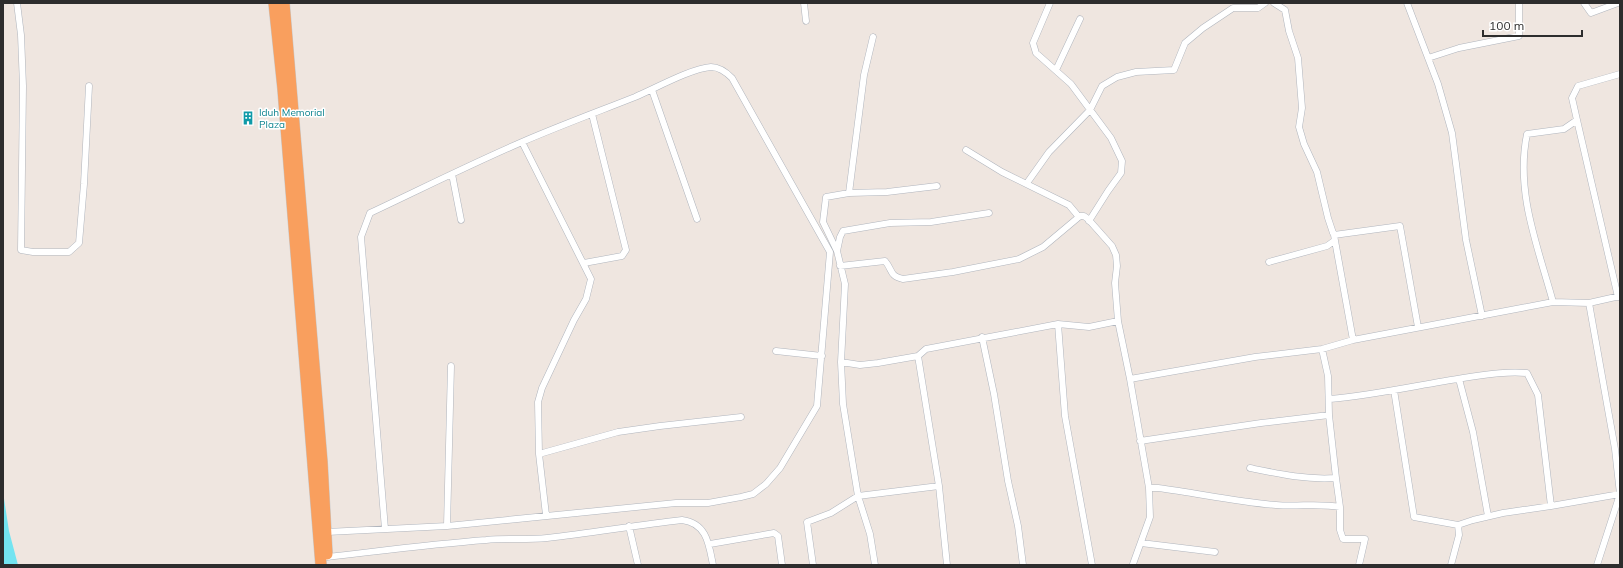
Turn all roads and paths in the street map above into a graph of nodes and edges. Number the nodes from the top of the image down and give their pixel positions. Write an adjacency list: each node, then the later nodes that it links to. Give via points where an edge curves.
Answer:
1 (17, 3): 18 (street, via 23,86 21,250 69,252 79,243)
2 (274, 3): 23 (highway)
3 (284, 3): 23 (highway)
4 (804, 3): 13 (street)
5 (1050, 3): 16 (street, via 1033,43 1036,53)
6 (1265, 3): 20 (street, via 1258,8 1233,8 1203,28 1185,43 1174,70 1136,72 1117,77 1102,86)
7 (1274, 3): 35 (street, via 1286,10 1289,31 1298,58 1302,108 1299,126 1317,172)
8 (1407, 3): 15 (street)
9 (1519, 3): 15 (street, via 1519,36 1459,48)
10 (1584, 3): 11 (street, via 1591,14)
11 (1618, 3)
12 (1080, 19): 16 (street)
13 (806, 21)
14 (873, 37): 29 (street, via 864,75)
15 (1428, 58): 44 (street, via 1452,133 1466,240)
16 (1056, 70): 20 (street, via 1071,84)
17 (1620, 74): 22 (street, via 1578,86 1572,98)
18 (88, 86)
19 (652, 90): 21 (street); 32 (street); 52 (street, via 700,68 719,68 732,78 830,252)
20 (1090, 110): 27 (street, via 1049,152); 34 (street, via 1111,138 1122,161 1121,173)
21 (592, 114): 24 (street); 39 (street, via 626,250 622,256)
22 (1577, 120): 41 (street); 42 (street, via 1564,129 1527,134 1523,152 1526,203 1532,234)
23 (290, 124): 78 (highway); 82 (highway)
24 (522, 142): 26 (street); 39 (street)
25 (966, 150): 27 (street, via 1002,172)
26 (452, 174): 33 (street); 77 (street, via 370,213 361,237)
27 (1027, 183): 31 (street, via 1069,205)
28 (937, 186): 29 (street, via 887,192)
29 (849, 193): 37 (street, via 826,197 825,201 823,222)
30 (989, 213): 37 (street, via 931,222 890,223 843,232)
31 (1080, 216): 34 (street); 40 (street, via 1032,254 989,266 903,279 892,274 885,260)
32 (698, 219)
33 (461, 220)
34 (1089, 221): 45 (street, via 1112,246 1116,256)
35 (1334, 233)
36 (1334, 241): 38 (street, via 1327,246); 47 (street, via 1334,235 1400,226); 49 (street)
37 (837, 252): 40 (street)
38 (1269, 262)
39 (584, 263): 63 (street, via 591,279 590,288 542,388 538,402)
40 (840, 266): 54 (street, via 845,284)
41 (1619, 296): 43 (street)
42 (1553, 302): 43 (street); 44 (street)
43 (1589, 303): 68 (street, via 1615,449)
44 (1482, 316): 47 (street)
45 (1118, 321): 46 (street, via 1089,327); 56 (street)
46 (1058, 324): 48 (street); 90 (street, via 1065,416)
47 (1418, 327): 49 (street)
48 (982, 337): 53 (street, via 926,349); 89 (street)
49 (1353, 340): 50 (street)
50 (1322, 349): 56 (street, via 1255,357); 59 (street)
51 (776, 351): 52 (street)
52 (822, 356): 72 (street, via 817,406 780,468 753,494 708,502)
53 (918, 356): 54 (street, via 860,365); 66 (street)
54 (841, 362): 69 (street, via 843,404)
55 (451, 366): 75 (street)
56 (1130, 379): 62 (street)
57 (1459, 379): 58 (street); 70 (street, via 1513,372 1527,373 1538,395); 73 (street, via 1473,432)
58 (1394, 390): 59 (street, via 1366,396); 74 (street, via 1414,517)
59 (1330, 399): 60 (street)
60 (1329, 415): 62 (street); 65 (street)
61 (741, 417): 63 (street, via 618,432)
62 (1140, 441): 67 (street)
63 (539, 454): 72 (street)
64 (1250, 468): 65 (street, via 1291,477)
65 (1336, 478): 71 (street)
66 (939, 486): 69 (street); 88 (street)
67 (1149, 488): 71 (street, via 1275,505); 79 (street, via 1150,517)
68 (1620, 494): 70 (street); 94 (street)
69 (858, 496): 86 (street, via 831,513 807,522); 87 (street, via 870,534)
70 (1551, 506): 73 (street)
71 (1340, 507): 92 (street, via 1340,530 1343,539 1365,539)
72 (546, 516): 75 (street)
73 (1488, 516): 74 (street)
74 (1458, 525): 93 (street, via 1459,535)
75 (447, 526): 77 (street)
76 (629, 526): 80 (street, via 688,521 704,532); 82 (street, via 547,538 430,544); 83 (street)
77 (385, 529): 78 (street)
78 (327, 532): 82 (highway)
79 (1141, 543): 81 (street); 91 (street)
80 (710, 544): 84 (street); 85 (street, via 774,533 778,536)
81 (1215, 552)
82 (325, 562)
83 (638, 565)
84 (713, 565)
85 (782, 565)
86 (813, 565)
87 (875, 565)
88 (947, 565)
89 (1023, 565)
90 (1092, 565)
91 (1132, 565)
92 (1359, 565)
93 (1452, 565)
94 (1597, 565)

